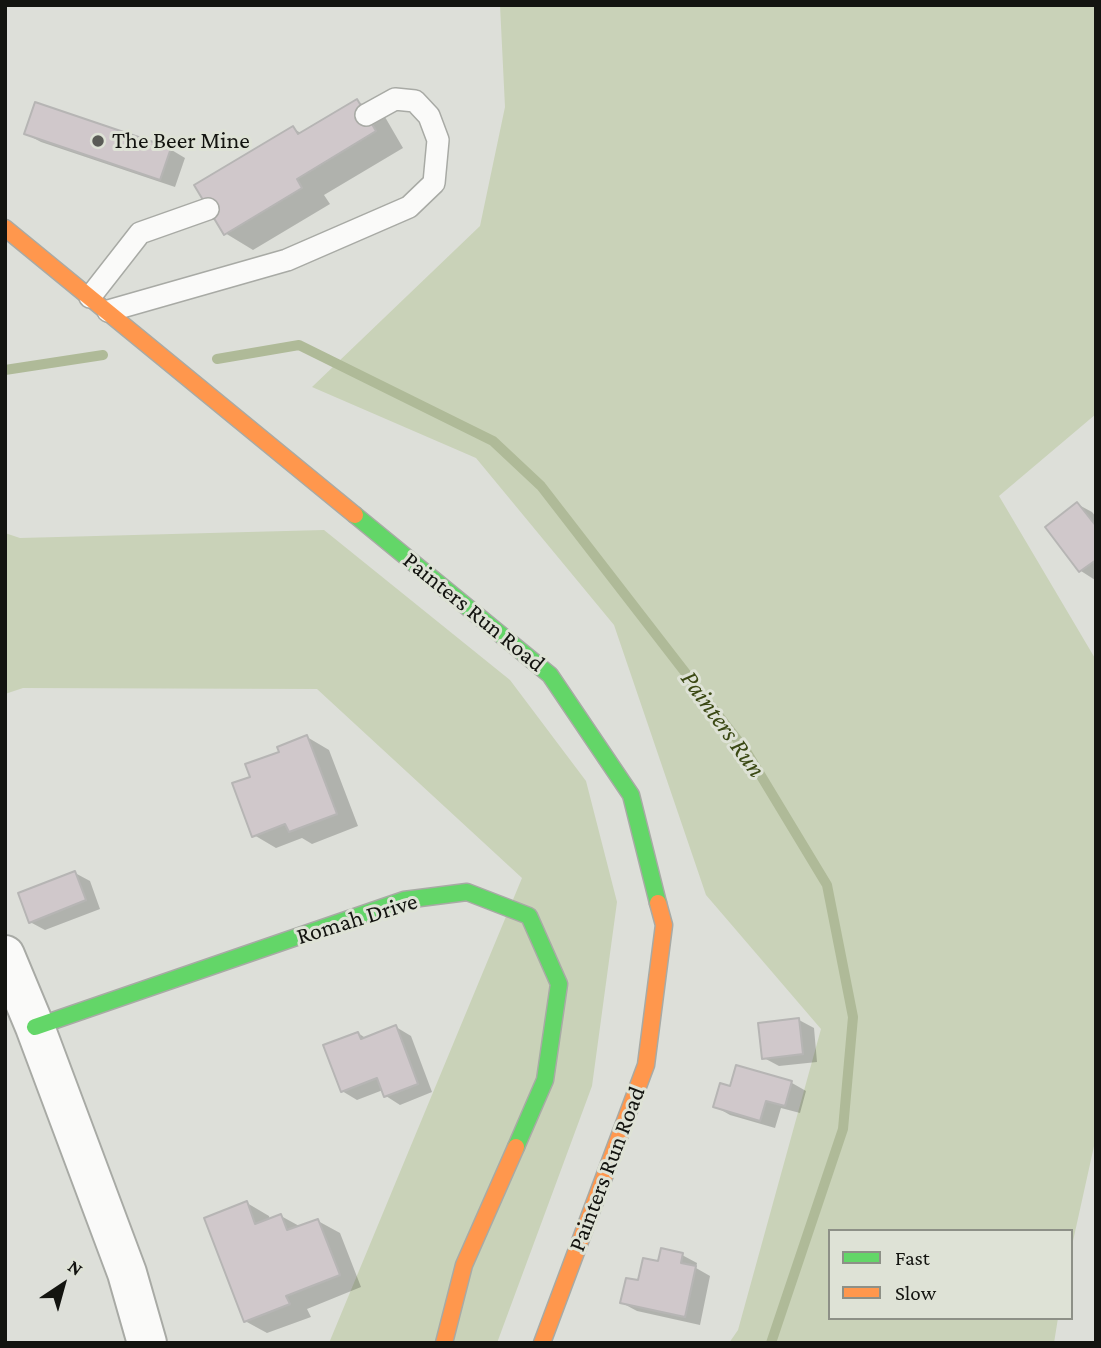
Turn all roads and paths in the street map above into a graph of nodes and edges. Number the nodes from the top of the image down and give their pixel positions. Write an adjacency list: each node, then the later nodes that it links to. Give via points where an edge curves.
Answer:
1 (366, 115): 5 (lane, via 395,99 415,101 429,116 438,140 434,183 410,207 287,260)
2 (208, 209): 4 (lane, via 140,233)
3 (5, 228): 4 (street, Painters Run Road)
4 (90, 297): 5 (street, Painters Run Road)
5 (108, 311): 10 (street, Painters Run Road, via 550,675 631,795 664,925 646,1065)
6 (5, 955): 7 (street)
7 (35, 1027): 8 (street, via 127,1272); 9 (street, Romah Drive, via 404,900 467,891 529,916 559,984 545,1080 464,1265)
8 (148, 1343)
9 (444, 1343)
10 (542, 1343)

